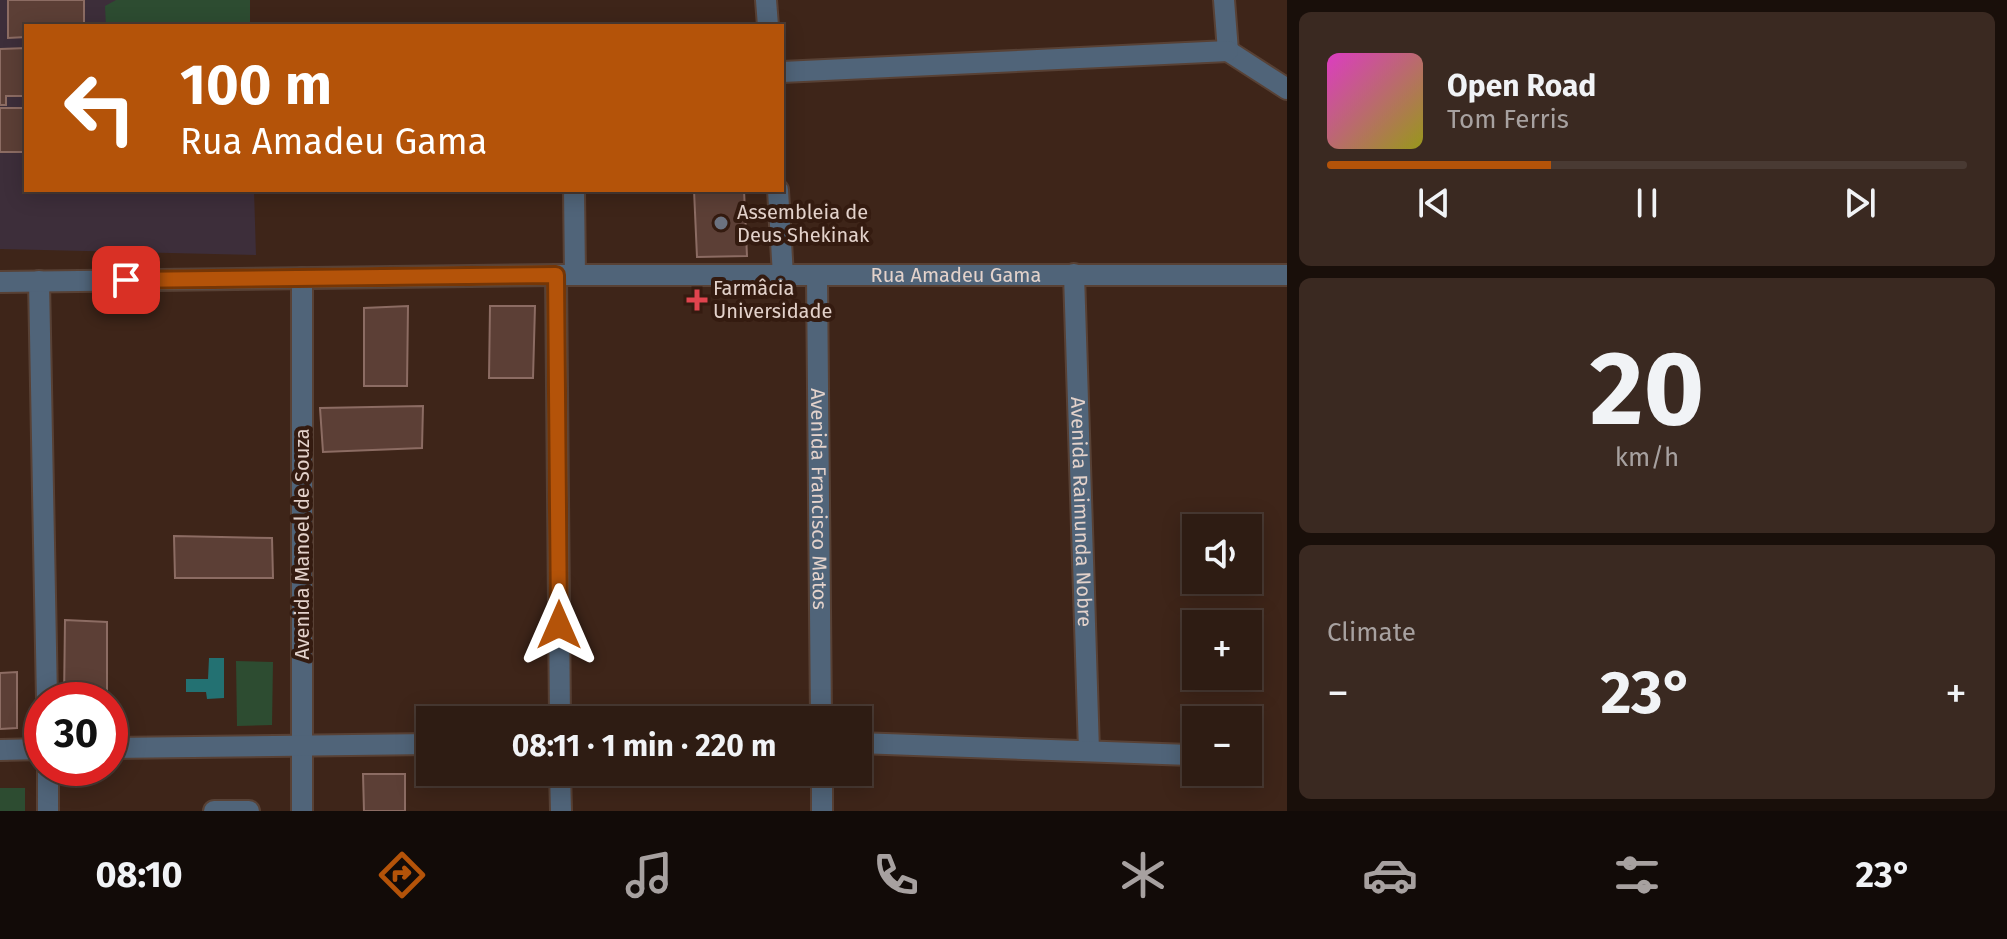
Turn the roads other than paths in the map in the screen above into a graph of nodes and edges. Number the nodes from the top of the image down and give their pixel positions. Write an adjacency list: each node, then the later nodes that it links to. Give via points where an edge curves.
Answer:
1 (766, 0): 3 (street)
2 (1224, 0): 4 (street)
3 (768, 24)
4 (1228, 51): 5 (street); 6 (street)
5 (784, 72)
6 (1287, 89)
7 (574, 192): 10 (street)
8 (778, 192): 12 (street)
9 (1074, 274): 11 (street, Rua Amadeu Gama); 13 (street, Rua Amadeu Gama); 26 (street, Avenida Raimunda Nobre)
10 (566, 275): 12 (street, Rua Amadeu Gama); 14 (street, Rua Amadeu Gama); 18 (street)
11 (1287, 275)
12 (783, 276): 13 (street, Rua Amadeu Gama)
13 (817, 277): 19 (street, Avenida Francisco Matos)
14 (302, 278): 15 (street, Rua Amadeu Gama); 21 (street, Avenida Manoel de Souza)
15 (39, 281): 16 (street, Rua Amadeu Gama); 17 (street)
16 (0, 282)
17 (47, 682)
18 (560, 706)
19 (821, 706)
20 (872, 743): 26 (street)
21 (302, 744): 22 (street); 23 (street); 34 (street, Avenida Manoel de Souza)
22 (416, 744)
23 (128, 748)
24 (24, 749): 25 (street)
25 (0, 750)
26 (1089, 751): 27 (street)
27 (1182, 755)
28 (48, 786): 31 (street)
29 (560, 786): 35 (street)
30 (822, 786): 36 (street)
31 (48, 811)
32 (214, 811): 33 (street)
33 (249, 811)
34 (302, 811)
35 (561, 811)
36 (822, 811)

